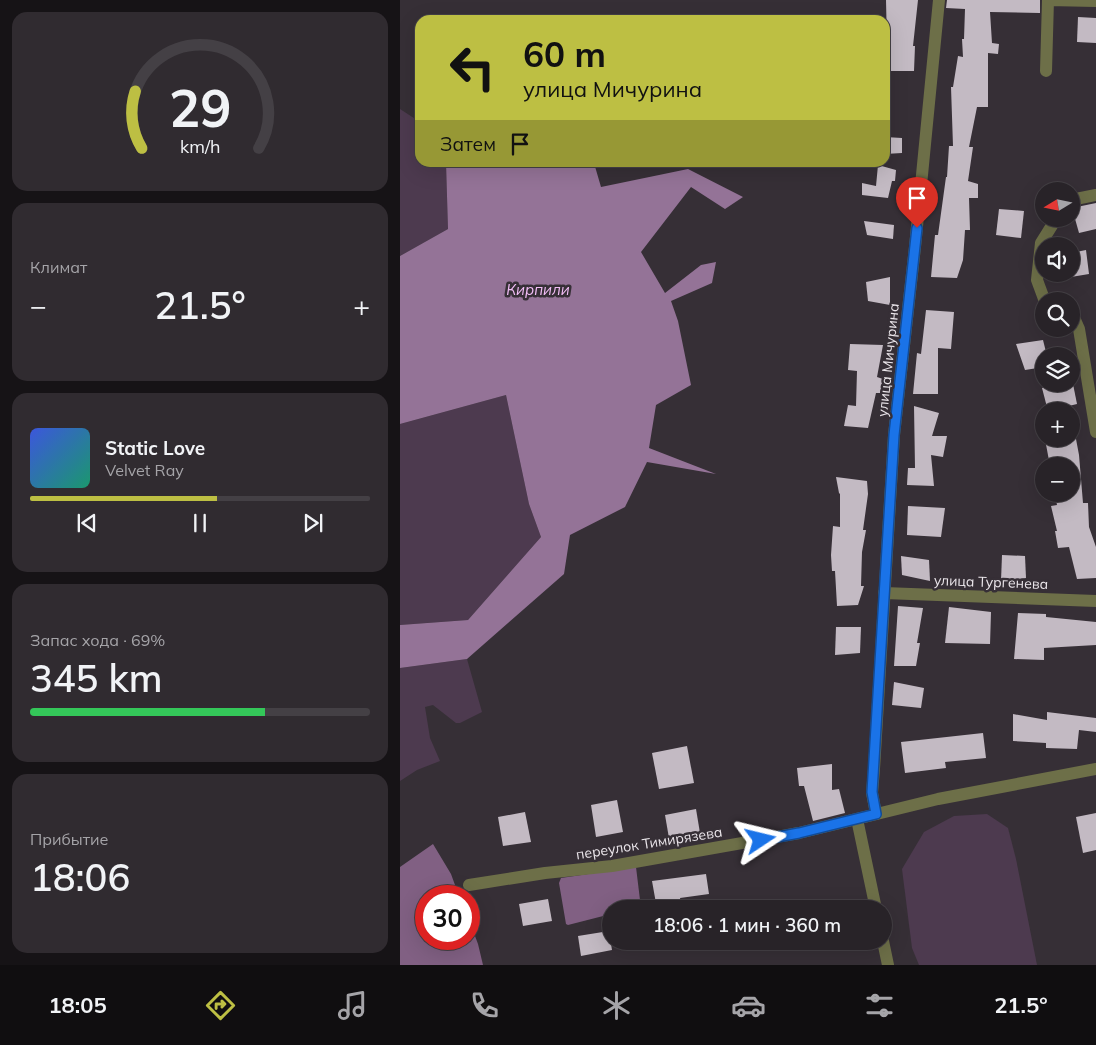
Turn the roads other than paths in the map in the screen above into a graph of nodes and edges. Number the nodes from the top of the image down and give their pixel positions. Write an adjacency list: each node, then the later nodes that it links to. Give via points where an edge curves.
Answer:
1 (939, 0): 10 (street, улица Мичурина, via 894,435)
2 (1096, 1): 3 (street, via 1048,0)
3 (1046, 71)
4 (1096, 195): 5 (street)
5 (1080, 198)
6 (1050, 228): 7 (street, via 1041,243 1037,280)
7 (1041, 292)
8 (1080, 335): 9 (street)
9 (1096, 432)
10 (884, 593): 11 (street, улица Тургенева); 13 (street, улица Мичурина, via 872,792)
11 (1096, 601)
12 (1096, 769): 13 (street, переулок Тимирязева)
13 (876, 814): 14 (street, переулок Тимирязева)
14 (856, 819): 15 (street, переулок Тимирязева, via 799,833 645,861); 16 (street)
15 (469, 885)
16 (874, 900)
17 (885, 950): 18 (street)
18 (888, 965)

